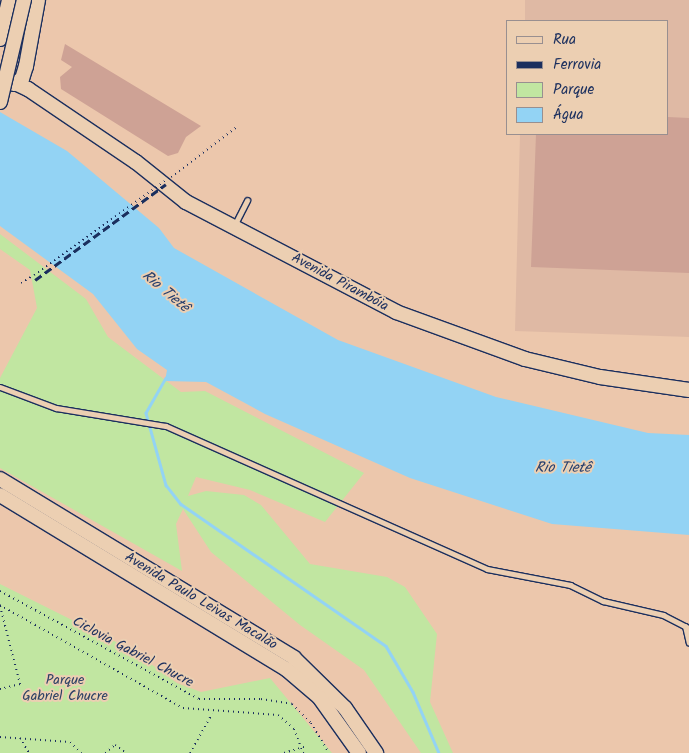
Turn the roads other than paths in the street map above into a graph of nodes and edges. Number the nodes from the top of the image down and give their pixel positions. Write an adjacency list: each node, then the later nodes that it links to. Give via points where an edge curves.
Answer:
1 (9, 0): 4 (main road)
2 (24, 0): 8 (main road, bridge)
3 (38, 0): 7 (main road)
4 (0, 39)
5 (0, 60): 7 (main road, Avenida Pirambóia)
6 (0, 76): 7 (main road, Avenida Pirambóia)
7 (22, 84): 10 (main road, Avenida Pirambóia, via 186,202)
8 (0, 102)
9 (247, 200): 10 (lane)
10 (234, 226): 12 (main road, Avenida Pirambóia, via 442,332 600,377)
11 (0, 387): 15 (lane, via 56,408 155,424 487,570 570,585 603,601 662,614)
12 (689, 390)
13 (0, 479): 18 (main road, Avenida Paulo Leivas Macalão, via 301,662 345,708)
14 (0, 495): 17 (main road, Avenida Paulo Leivas Macalão, via 286,669 319,697)
15 (687, 627): 16 (lane)
16 (689, 643)
17 (359, 753)
18 (376, 753)

